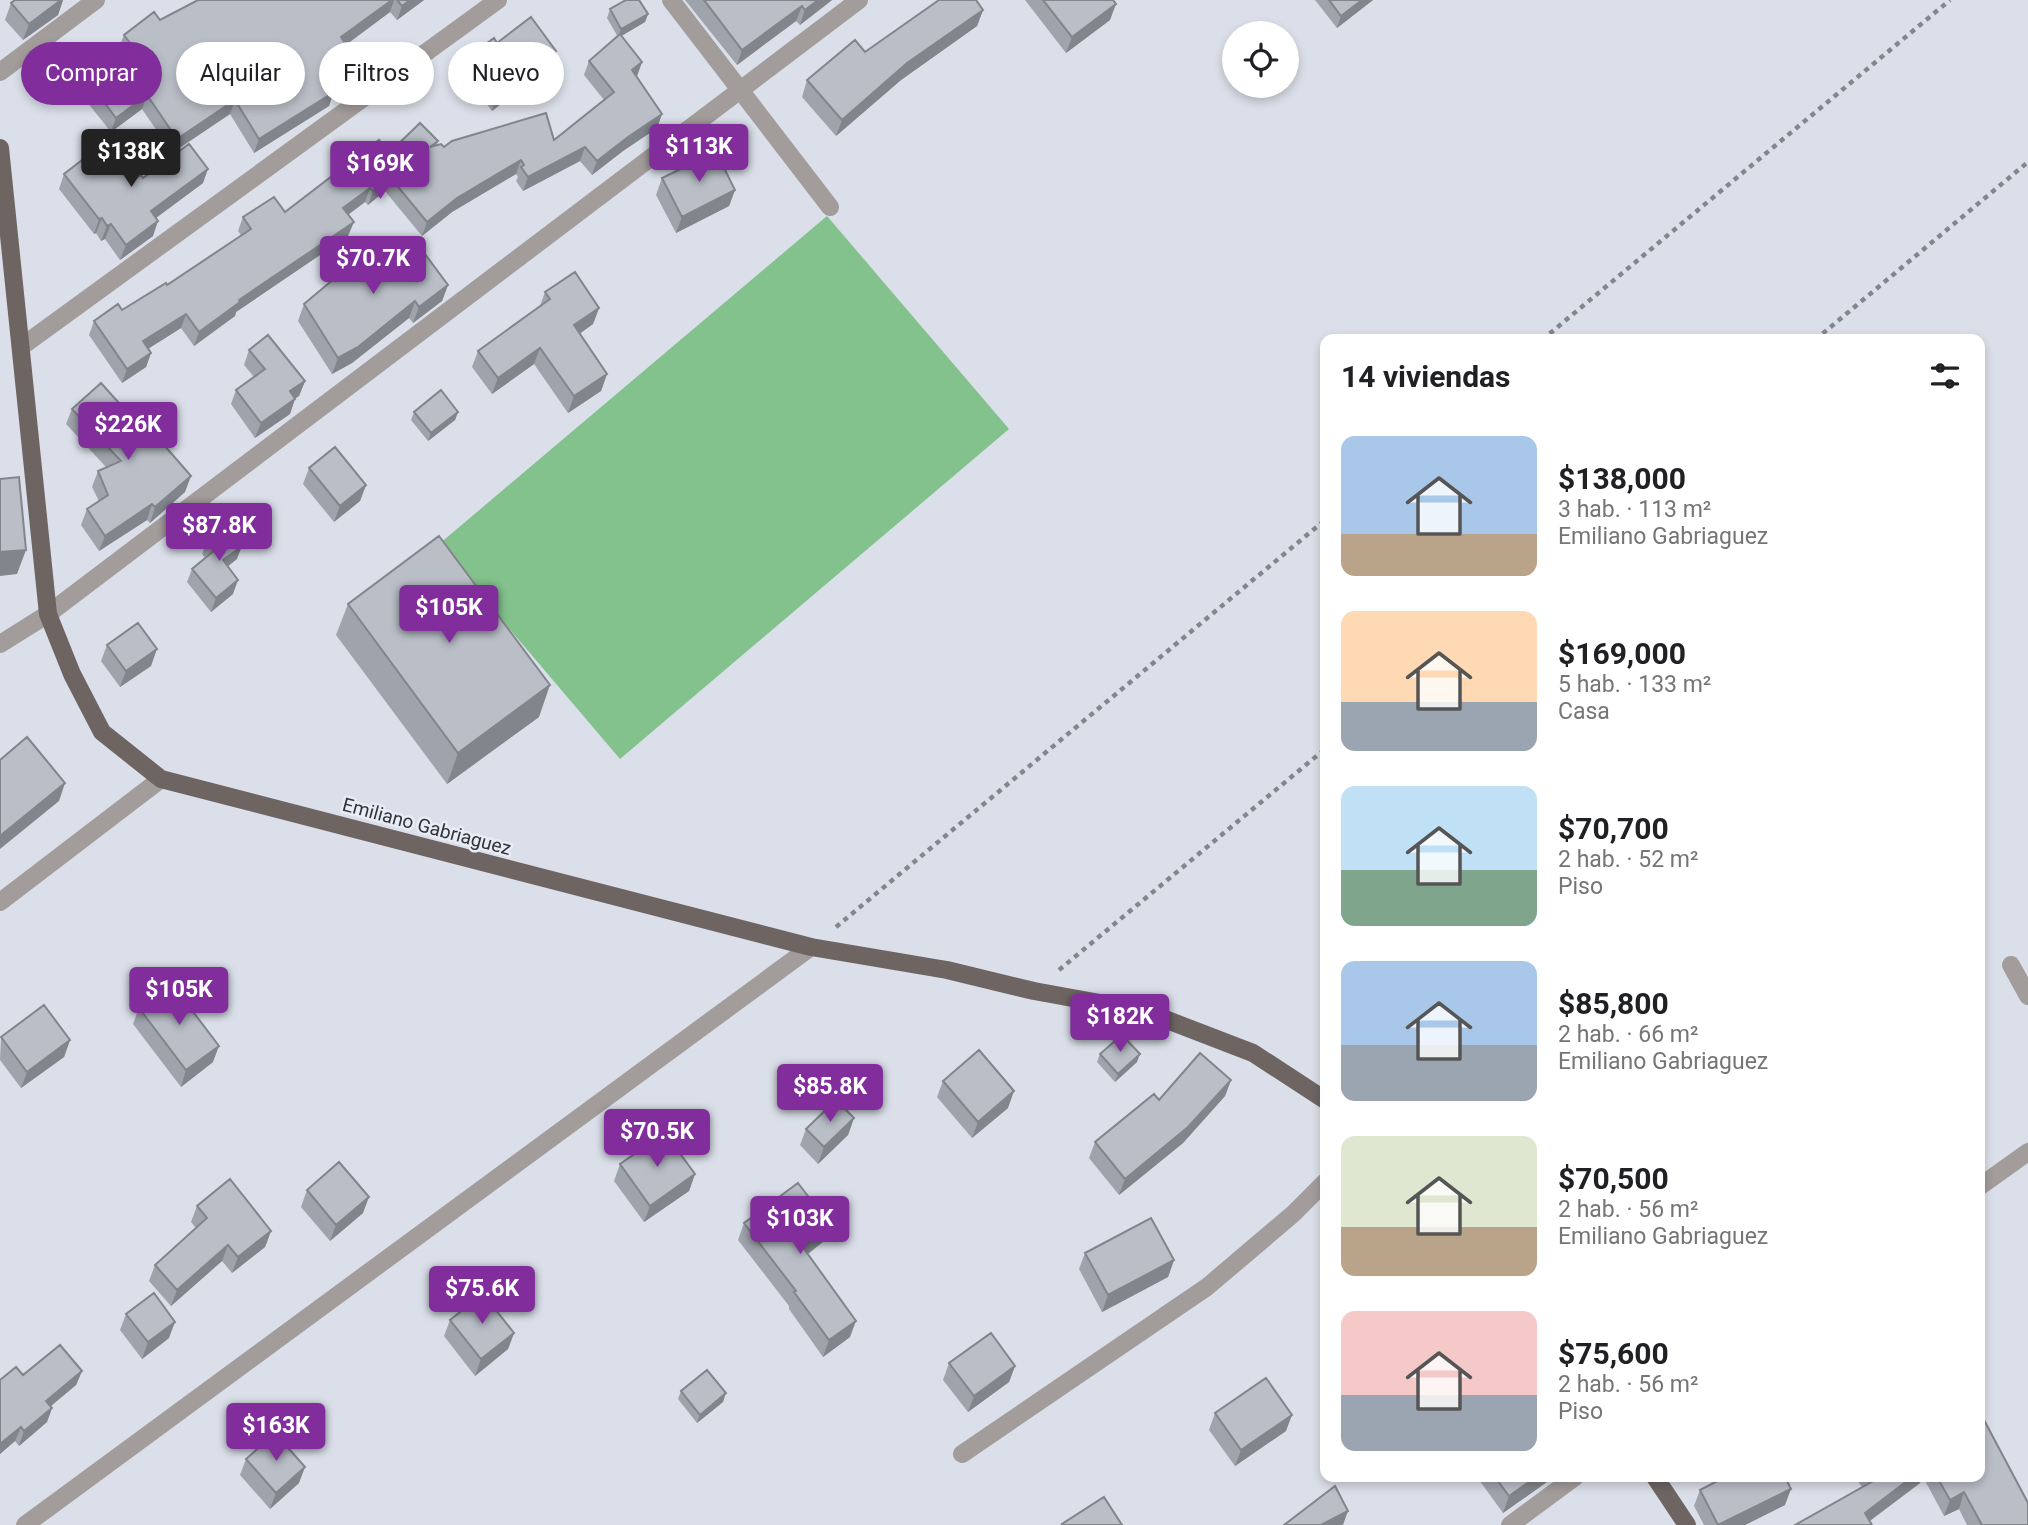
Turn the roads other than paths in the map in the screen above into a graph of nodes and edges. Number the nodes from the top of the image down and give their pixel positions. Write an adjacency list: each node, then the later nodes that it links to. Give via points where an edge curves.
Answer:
1 (96, 0): 5 (street)
2 (498, 0): 9 (street)
3 (671, 0): 6 (street)
4 (859, 0): 6 (street)
5 (0, 72)
6 (740, 89): 8 (street); 10 (street)
7 (0, 148): 9 (main road, Emiliano Gabriaguez)
8 (830, 208)
9 (21, 347): 10 (main road, Emiliano Gabriaguez)
10 (48, 614): 11 (street); 12 (main road, Emiliano Gabriaguez, via 102,732)
11 (0, 644)
12 (161, 779): 13 (street); 14 (main road, Emiliano Gabriaguez)
13 (0, 902)
14 (811, 947): 17 (main road, Emiliano Gabriaguez, via 1144,1011 1253,1053); 24 (street)
15 (2011, 965): 16 (street)
16 (2028, 996)
17 (1320, 1098)
18 (2028, 1152): 19 (street)
19 (1985, 1183)
20 (1320, 1187): 21 (street, via 1207,1287)
21 (962, 1454)
22 (1568, 1482): 25 (street)
23 (1658, 1482): 26 (main road)
24 (25, 1525)
25 (1510, 1525)
26 (1687, 1525)

